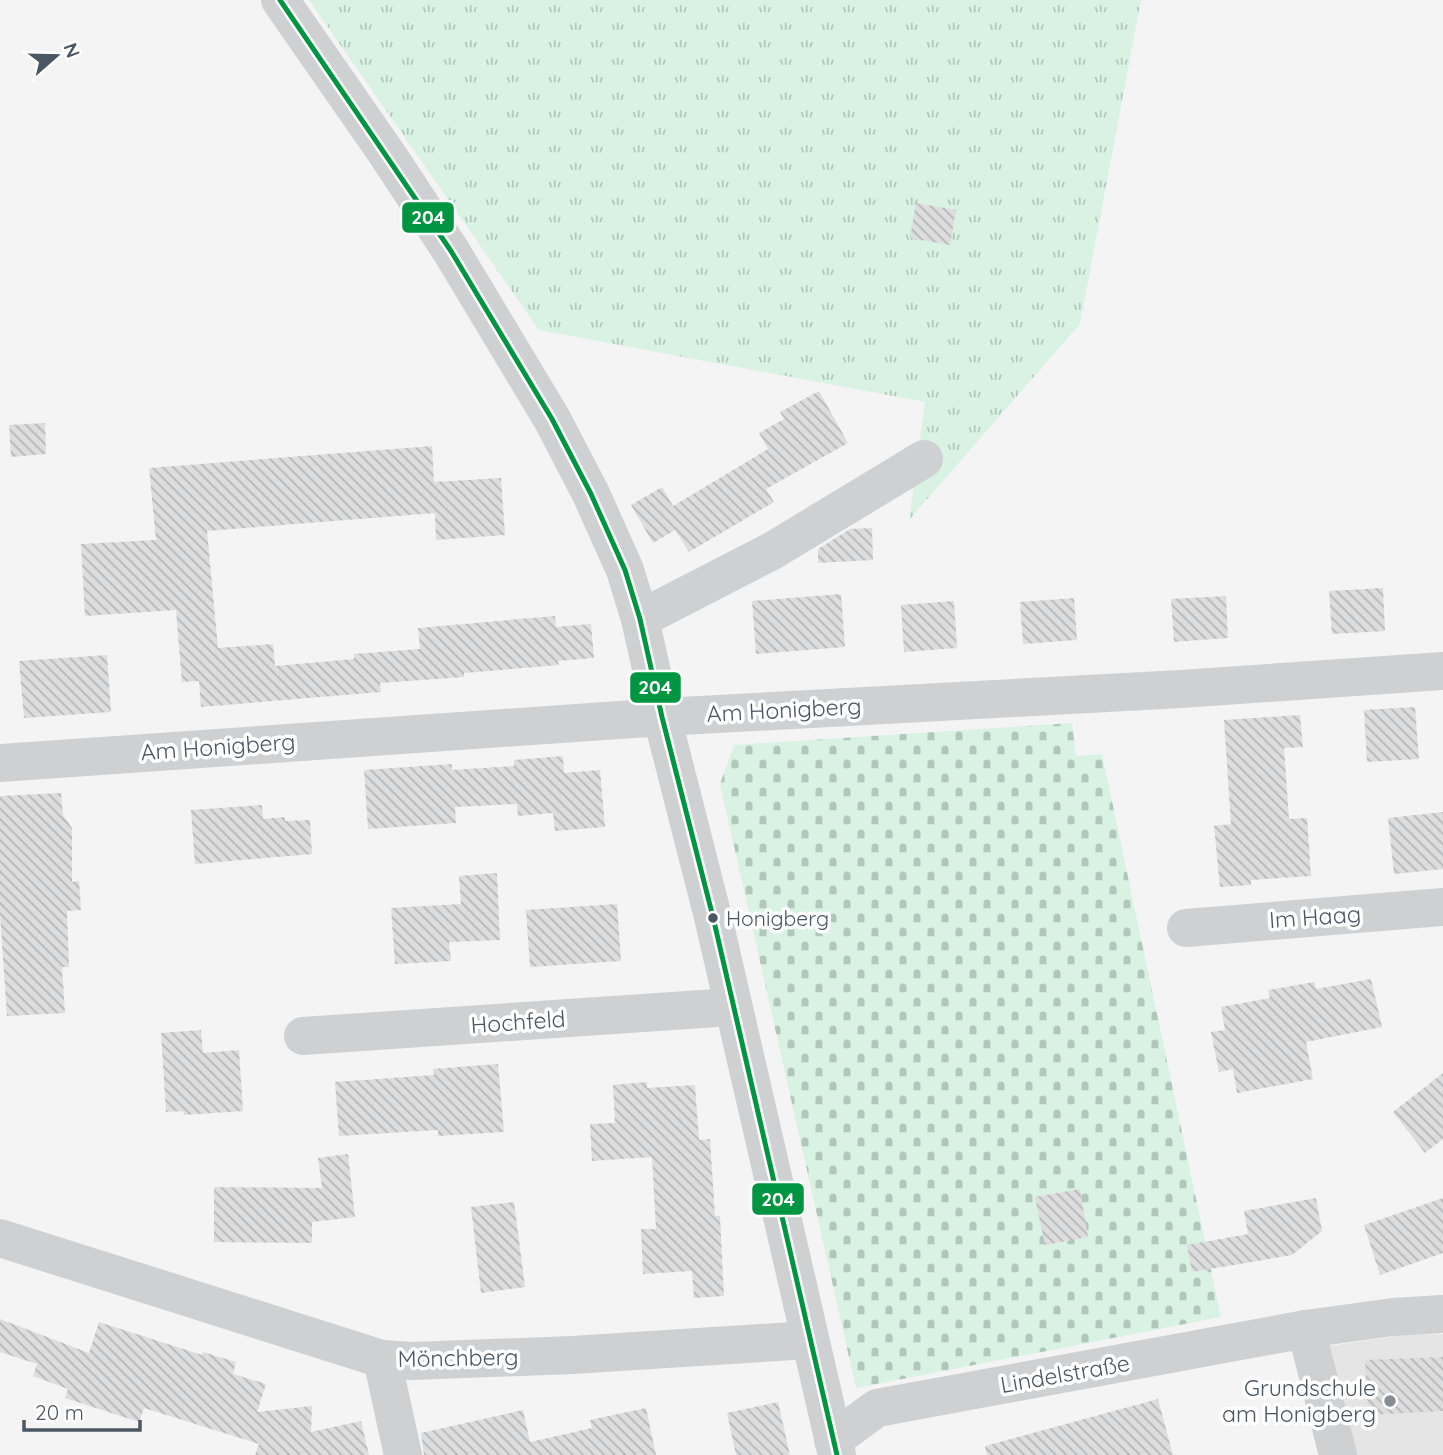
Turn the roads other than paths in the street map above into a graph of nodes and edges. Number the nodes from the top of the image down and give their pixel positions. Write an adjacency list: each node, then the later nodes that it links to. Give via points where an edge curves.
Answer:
1 (280, 0): 3 (street, via 387,154 552,419 625,570)
2 (924, 459): 3 (street, via 772,551)
3 (640, 619): 5 (street)
4 (1443, 671): 5 (street, Am Honigberg)
5 (662, 717): 6 (street, Am Honigberg); 9 (street)
6 (0, 762)
7 (1443, 907): 8 (street, Im Haag)
8 (1186, 928)
9 (732, 1007): 10 (street, Hochfeld); 14 (street)
10 (303, 1036)
11 (0, 1238): 15 (street, Mönchberg)
12 (1443, 1314): 13 (street, Lindelstraße)
13 (1306, 1329): 16 (street, Lindelstraße, via 877,1408); 18 (street)
14 (809, 1340): 15 (street, Mönchberg, via 572,1355); 16 (street)
15 (382, 1359): 17 (street)
16 (835, 1448)
17 (403, 1455)
18 (1338, 1455)

